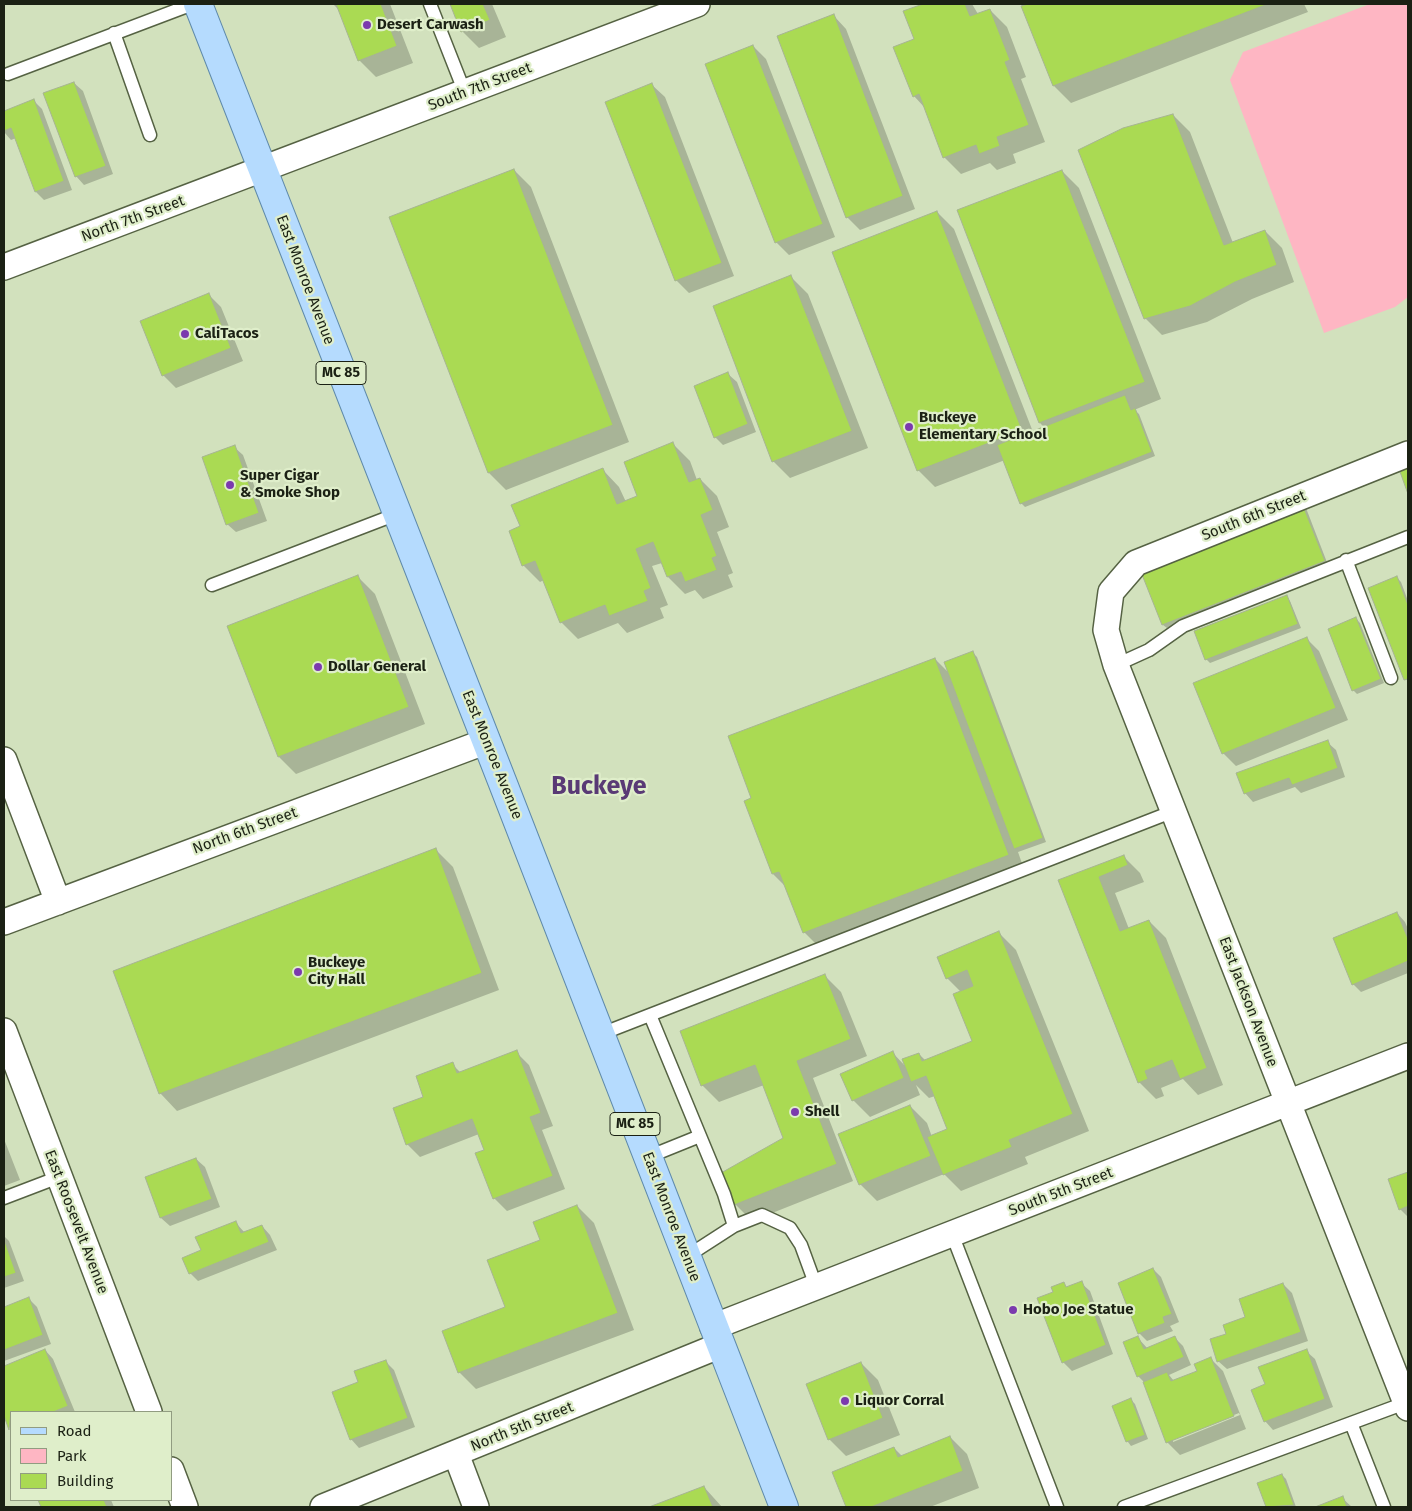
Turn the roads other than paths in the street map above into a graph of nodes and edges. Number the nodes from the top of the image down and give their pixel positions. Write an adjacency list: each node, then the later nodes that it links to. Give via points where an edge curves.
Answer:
1 (192, 4): 5 (lane)
2 (198, 4): 9 (main road, East Monroe Avenue / MC 85)
3 (430, 4): 7 (lane)
4 (697, 4): 7 (street, South 7th Street)
5 (114, 33): 6 (lane); 8 (lane)
6 (8, 74)
7 (465, 93): 9 (street, South 7th Street)
8 (150, 134)
9 (262, 171): 10 (street, North 7th Street); 12 (main road, East Monroe Avenue / MC 85)
10 (4, 267)
11 (1408, 454): 16 (street, South 6th Street, via 1136,563)
12 (397, 514): 15 (lane); 19 (main road, East Monroe Avenue / MC 85)
13 (1408, 536): 14 (lane)
14 (1346, 560): 17 (lane, via 1183,626 1149,650); 18 (lane)
15 (212, 586)
16 (1111, 592): 17 (street, East Jackson Avenue, via 1106,630)
17 (1116, 665): 21 (street, East Jackson Avenue)
18 (1391, 678)
19 (487, 741): 22 (street, North 6th Street); 26 (main road, East Monroe Avenue / MC 85)
20 (4, 760): 22 (street)
21 (1174, 811): 24 (lane); 28 (street, East Jackson Avenue)
22 (58, 902): 23 (street, North 6th Street)
23 (4, 922)
24 (650, 1015): 26 (lane); 29 (lane)
25 (4, 1031): 31 (street, East Roosevelt Avenue)
26 (601, 1034): 30 (main road, East Monroe Avenue / MC 85)
27 (1408, 1056): 28 (street, South 5th Street)
28 (1287, 1104): 34 (street, South 5th Street); 38 (street, East Jackson Avenue)
29 (700, 1136): 30 (lane); 33 (lane)
30 (648, 1157): 35 (main road, East Monroe Avenue / MC 85)
31 (59, 1177): 32 (lane); 39 (street, East Roosevelt Avenue)
32 (4, 1198)
33 (734, 1226): 35 (lane); 36 (lane, via 762,1215 790,1228 801,1245)
34 (952, 1234): 36 (street, South 5th Street); 47 (lane)
35 (686, 1257): 37 (main road, East Monroe Avenue / MC 85)
36 (816, 1286): 37 (street, South 5th Street)
37 (717, 1336): 41 (street, North 5th Street); 46 (main road, East Monroe Avenue / MC 85)
38 (1408, 1404): 40 (lane)
39 (149, 1411)
40 (1351, 1423): 48 (lane); 49 (lane)
41 (456, 1454): 44 (street, North 5th Street); 45 (street)
42 (172, 1472): 43 (street)
43 (186, 1507)
44 (322, 1507)
45 (476, 1507)
46 (784, 1507)
47 (1057, 1507)
48 (1124, 1507)
49 (1384, 1507)

